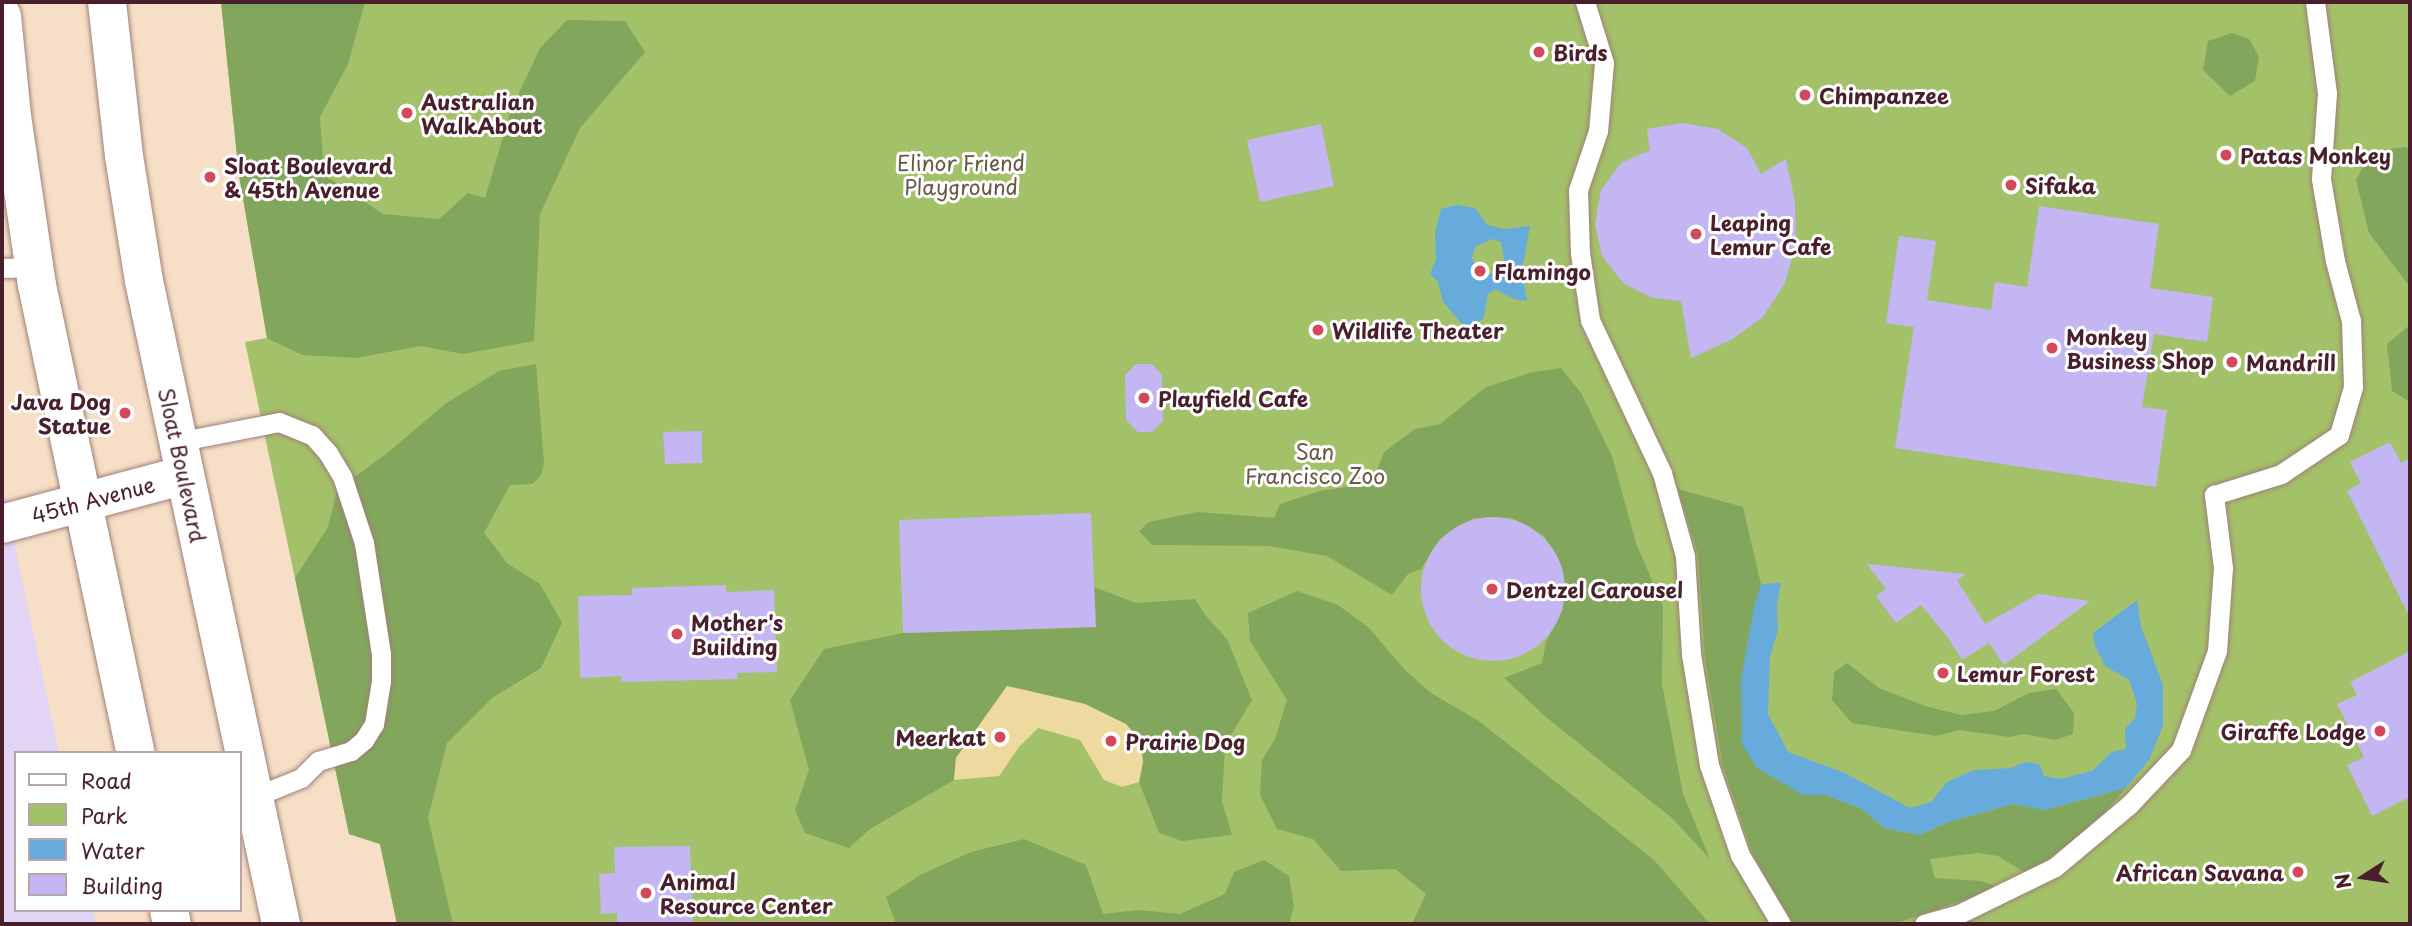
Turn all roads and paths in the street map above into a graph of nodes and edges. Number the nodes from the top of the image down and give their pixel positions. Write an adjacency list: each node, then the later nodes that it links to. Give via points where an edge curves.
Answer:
1 (107, 2): 6 (street, Sloat Boulevard, via 130,198)
2 (1585, 2): 12 (lane, via 1604,63 1598,131 1577,190 1590,320 1662,473 1685,556 1691,654 1709,765 1740,855)
3 (2315, 2): 13 (lane, via 2327,93 2321,179 2351,321 2353,387 2339,435 2281,474 2214,495 2223,568 2217,651 2180,750 2129,806 2055,867 1959,914)
4 (2, 16): 5 (street, via 13,127)
5 (18, 267): 7 (street)
6 (181, 458): 7 (street, 45th Avenue); 10 (street, Sloat Boulevard); 10 (lane, via 279,422 312,435 342,476 364,542 381,654 374,724 351,751 318,761 301,778)
7 (82, 502): 8 (street, 45th Avenue); 9 (street)
8 (2, 524)
9 (135, 751)
10 (254, 797): 11 (street, Sloat Boulevard)
11 (281, 924)
12 (1781, 924)
13 (1924, 924)

